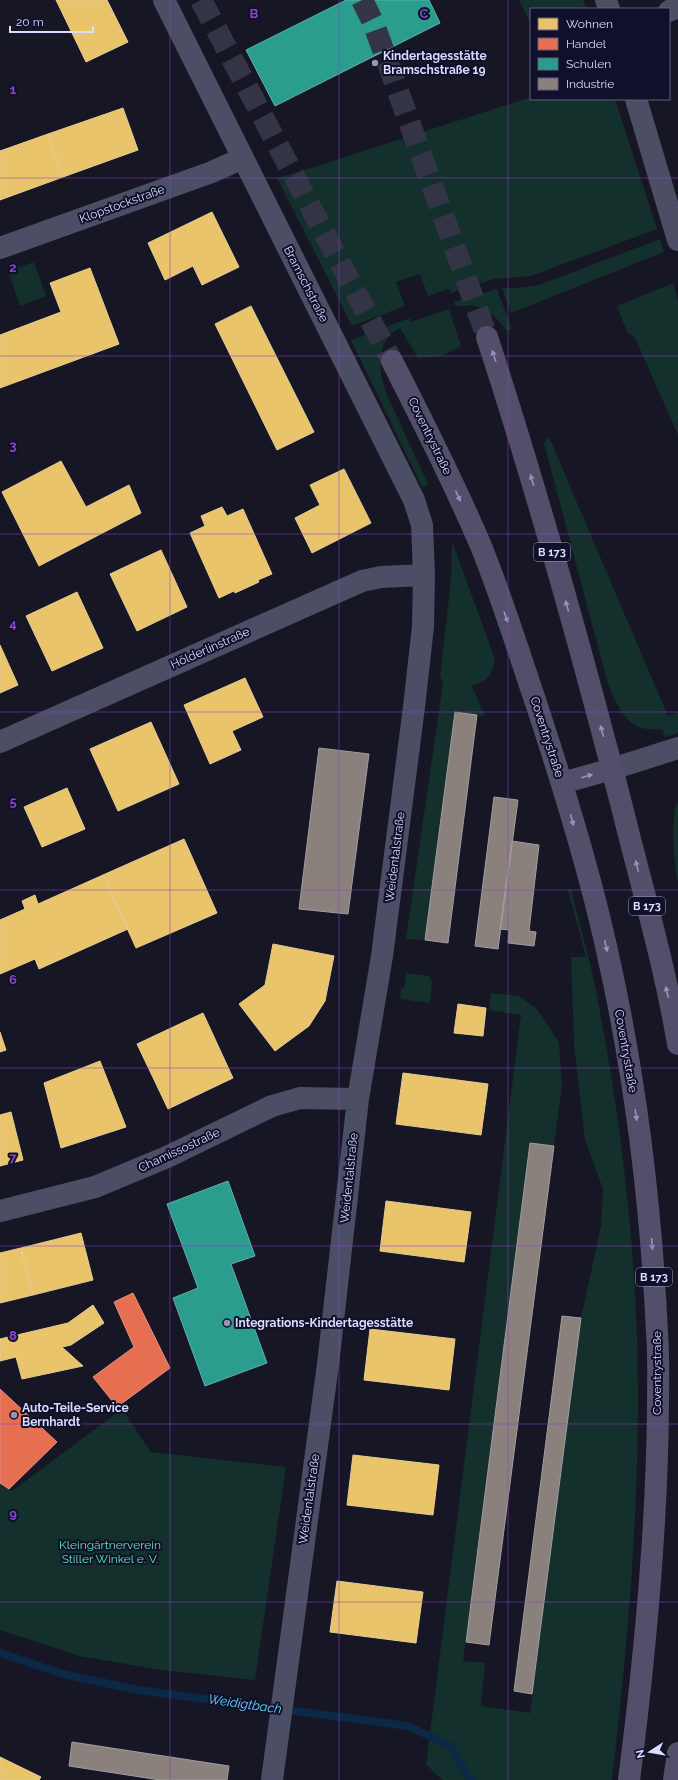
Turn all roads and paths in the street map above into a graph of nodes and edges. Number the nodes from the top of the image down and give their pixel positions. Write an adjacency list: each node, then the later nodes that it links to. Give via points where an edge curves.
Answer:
1 (164, 0): 3 (street, Bramschstraße)
2 (636, 100): 4 (street)
3 (243, 158): 5 (street, Klopstockstraße, via 212,172); 8 (street, Bramschstraße, via 414,500 422,525)
4 (678, 240)
5 (0, 248)
6 (487, 337): 11 (main road, B 173, one-way to 6, via 522,446)
7 (392, 361): 12 (main road, Coventrystraße / B 173, one-way to 12, via 438,450 482,549 519,651)
8 (424, 575): 9 (street, Hölderlinstraße, via 381,576 362,581); 14 (street, Weidentalstraße, via 423,626 414,707 382,956)
9 (0, 742)
10 (678, 748): 11 (street)
11 (612, 768): 12 (main road, one-way to 11); 13 (main road, B 173, one-way to 11)
12 (562, 783): 18 (main road, Coventrystraße / B 173, one-way to 18, via 606,945 624,1033 651,1227 658,1336 658,1458 652,1567)
13 (678, 1044)
14 (358, 1099): 15 (street, Chamissostraße, via 300,1098 272,1106 166,1157 95,1187); 17 (street, Weidentalstraße, via 328,1364)
15 (0, 1211)
16 (678, 1752): 19 (main road)
17 (272, 1780)
18 (629, 1780)
19 (674, 1780)

